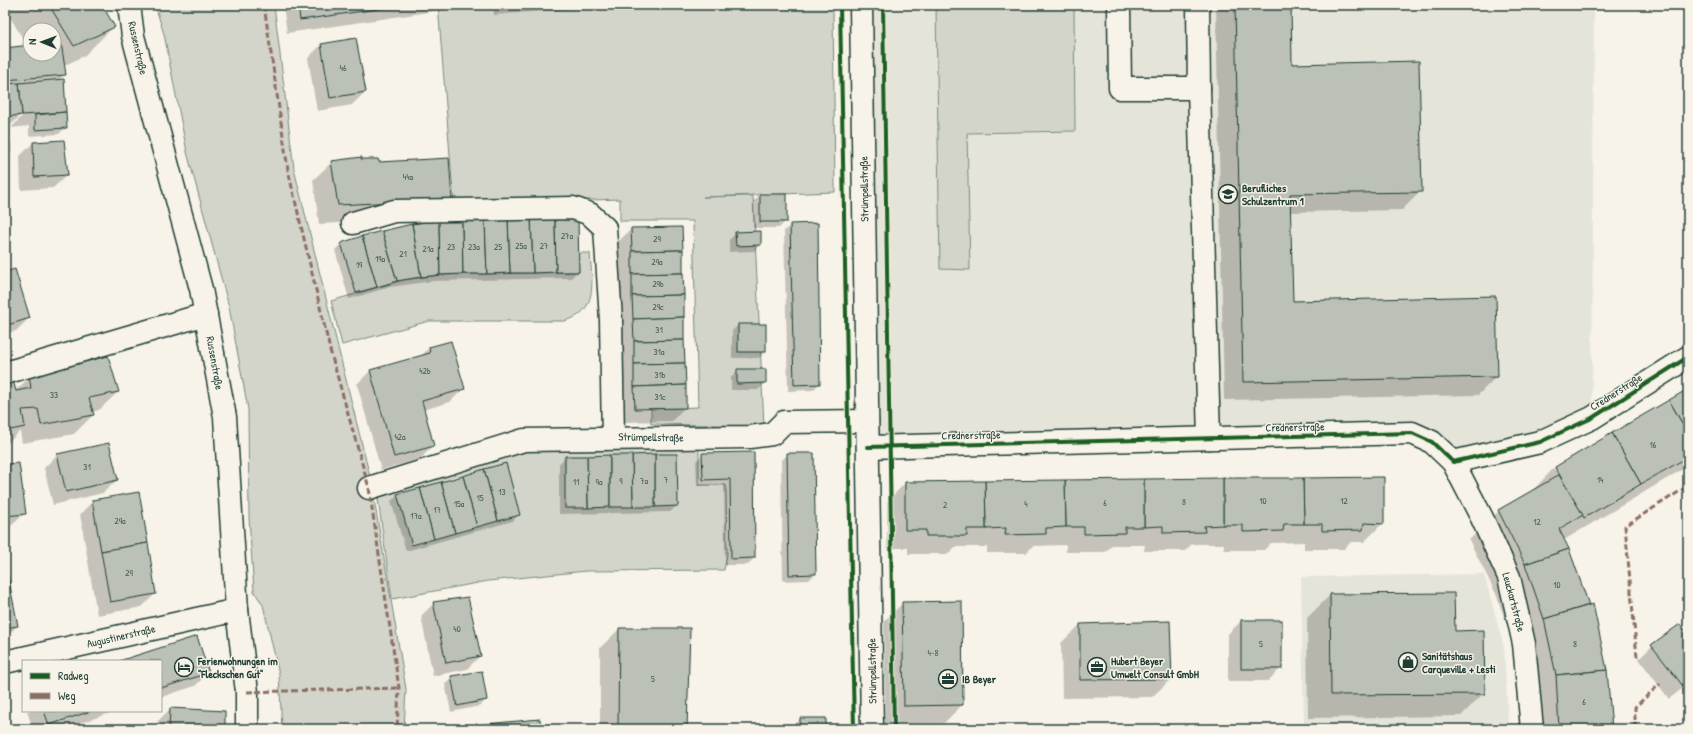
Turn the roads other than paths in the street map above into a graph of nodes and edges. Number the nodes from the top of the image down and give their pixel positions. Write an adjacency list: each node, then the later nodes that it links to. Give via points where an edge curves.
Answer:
1 (129, 5): 7 (street, Russenstraße, via 133,36)
2 (862, 5): 10 (street, Strümpellstraße)
3 (1119, 5): 5 (street, via 1120,88)
4 (1198, 5): 5 (street)
5 (1199, 88): 12 (street)
6 (353, 223): 11 (street, Strümpellstraße, via 394,212 573,208 590,214 605,228 611,320)
7 (206, 314): 9 (street); 16 (street, Russenstraße, via 225,417)
8 (1688, 357): 14 (street, Crednerstraße, via 1592,418 1540,442)
9 (5, 373)
10 (867, 421): 11 (street, Strümpellstraße, via 784,422 772,434 750,437); 13 (street, Strümpellstraße)
11 (613, 438): 15 (street, via 524,440)
12 (1209, 438): 13 (street, Crednerstraße); 14 (street, Crednerstraße, via 1412,433 1432,442)
13 (868, 447): 19 (street, Strümpellstraße)
14 (1453, 462): 20 (street, Leuckartstraße, via 1509,577 1524,644)
15 (369, 488)
16 (237, 610): 17 (street, Augustinerstraße); 18 (street, Russenstraße, via 247,692)
17 (5, 662)
18 (247, 729)
19 (872, 729)
20 (1532, 729)

